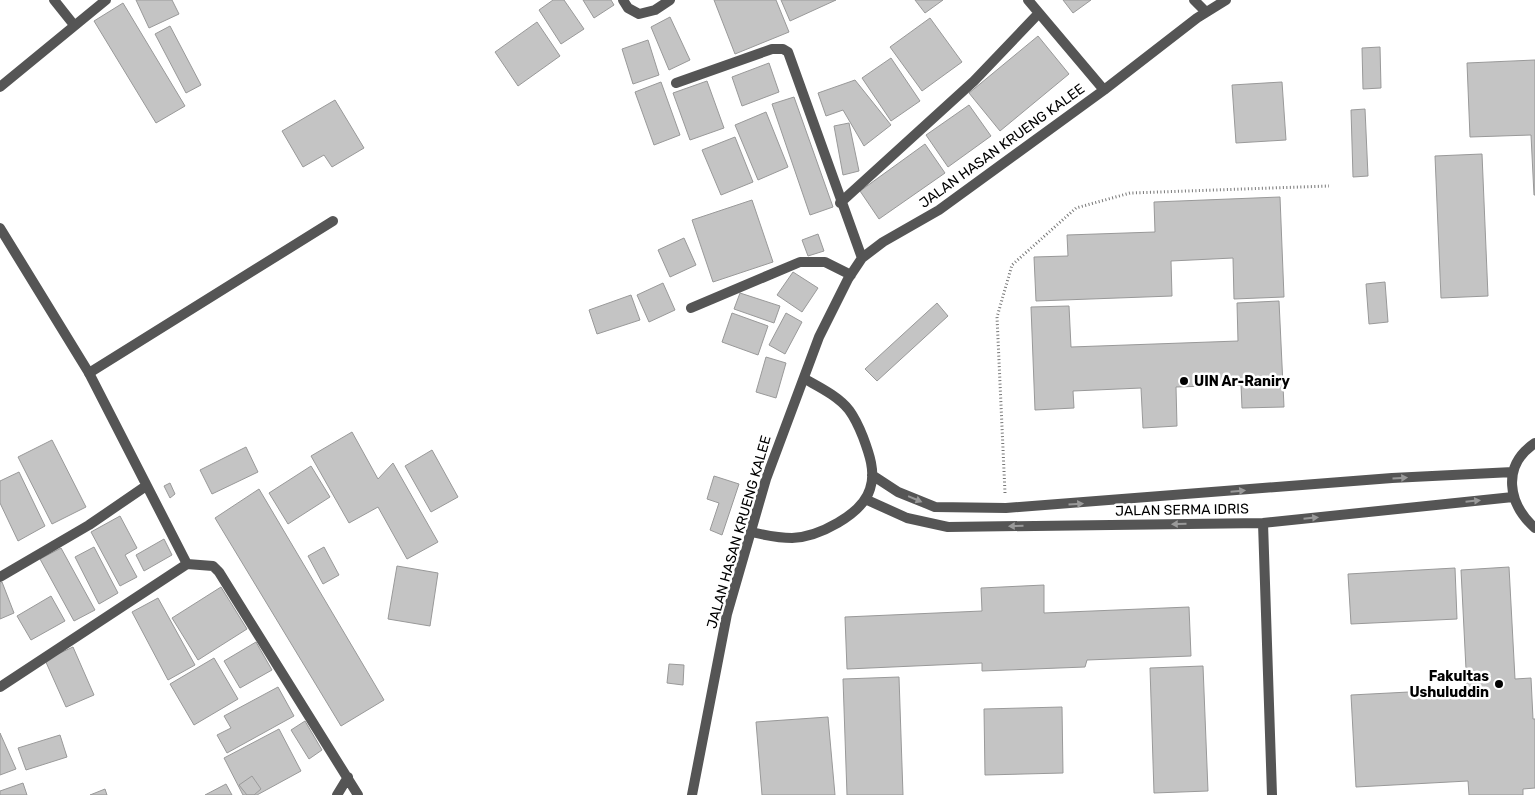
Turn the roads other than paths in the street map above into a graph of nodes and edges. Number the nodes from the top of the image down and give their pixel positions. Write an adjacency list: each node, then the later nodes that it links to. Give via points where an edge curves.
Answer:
1 (54, 0): 10 (street)
2 (106, 0): 10 (street)
3 (623, 0): 7 (street, via 628,8 639,14 655,10)
4 (1028, 0): 9 (street)
5 (1194, 0): 8 (street)
6 (1226, 0): 8 (street, JALAN HASAN KRUENG KALEE)
7 (667, 1)
8 (1206, 12): 13 (street, JALAN HASAN KRUENG KALEE)
9 (1038, 14): 13 (street); 14 (street, via 974,81)
10 (74, 25): 12 (street)
11 (676, 83): 14 (street, via 783,48 788,52)
12 (0, 87)
13 (1104, 90): 17 (street, JALAN HASAN KRUENG KALEE, via 939,210)
14 (840, 203): 17 (street)
15 (333, 220): 20 (street)
16 (0, 228): 20 (street)
17 (862, 258): 18 (street, JALAN HASAN KRUENG KALEE)
18 (851, 275): 19 (street, via 825,262 800,262); 21 (street, JALAN HASAN KRUENG KALEE, via 820,337)
19 (691, 308)
20 (89, 373): 25 (street)
21 (805, 379): 24 (street, via 848,408 866,445); 30 (street, JALAN HASAN KRUENG KALEE, via 766,479)
22 (1535, 443): 23 (street, via 1521,456)
23 (1514, 472): 24 (street, one-way to 23, via 898,492 934,506 1006,508 1392,478); 26 (street)
24 (872, 476): 27 (street)
25 (146, 486): 31 (street); 32 (street, via 90,525)
26 (1513, 497): 28 (street, one-way to 26); 29 (street, via 1517,508)
27 (864, 499): 28 (street, JALAN SERMA IDRIS, one-way to 27, via 948,526 907,518); 30 (street, via 844,519 809,535 793,538)
28 (1263, 523): 38 (street, JALAN SERMA IDRIS)
29 (1535, 528)
30 (751, 532): 37 (street, JALAN HASAN KRUENG KALEE, via 727,614)
31 (187, 564): 33 (street); 34 (street, via 213,566 219,572)
32 (0, 577)
33 (0, 687)
34 (348, 777): 35 (street); 36 (street)
35 (337, 795)
36 (358, 795)
37 (692, 795)
38 (1272, 795)

